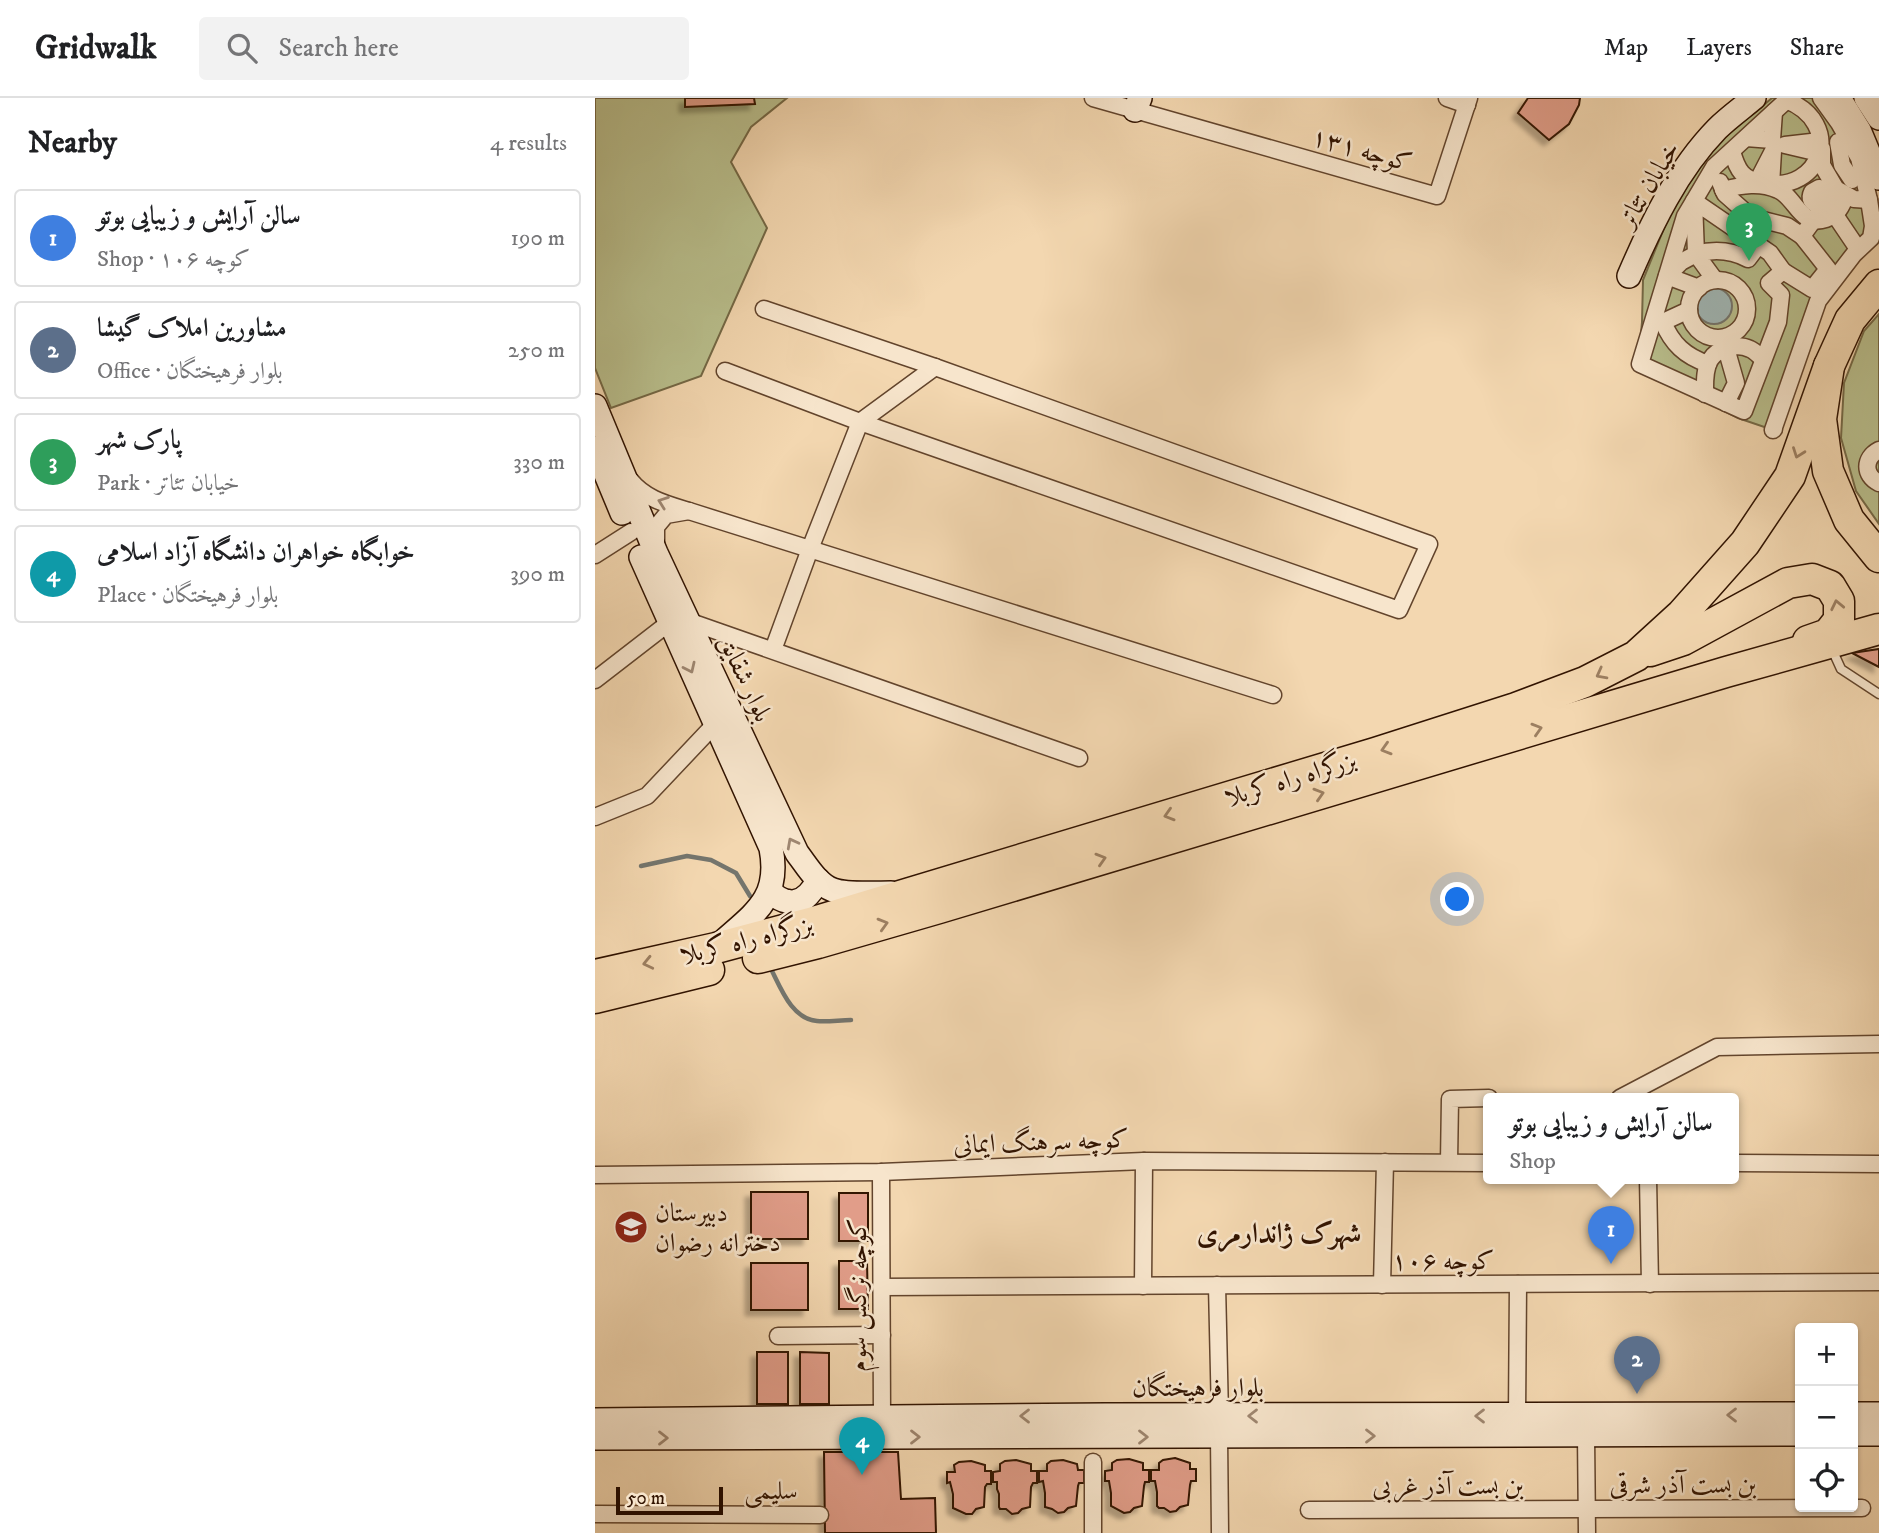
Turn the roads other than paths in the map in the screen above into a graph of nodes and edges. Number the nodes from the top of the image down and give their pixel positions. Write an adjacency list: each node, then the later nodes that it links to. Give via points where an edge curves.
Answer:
1 (1093, 98): 8 (street, کوچه ۱۳۱)
2 (1447, 98): 7 (street)
3 (1754, 98): 31 (main road, خیابان تئاتر, via 1717,130 1680,176 1649,229)
4 (1821, 98): 9 (street)
5 (1866, 98): 11 (main road)
6 (1787, 99): 10 (street); 14 (street, via 1806,111 1818,127)
7 (1468, 102): 8 (street, کوچه ۱۳۱, via 1437,196)
8 (1138, 104)
9 (1837, 109): 14 (street); 16 (street); 18 (main road, via 1859,130)
10 (1774, 112): 12 (street); 13 (street)
11 (1879, 118)
12 (1746, 138): 13 (street); 15 (street)
13 (1779, 145): 14 (street); 20 (street)
14 (1820, 149): 19 (street); 19 (street, via 1822,165); 20 (street, via 1815,164 1795,181 1782,186)
15 (1732, 151): 17 (street); 20 (street, via 1743,174)
16 (1859, 157): 19 (street); 22 (street)
17 (1718, 164): 21 (street); 23 (street)
18 (1879, 178)
19 (1838, 182): 22 (street, via 1854,198); 24 (street); 27 (street)
20 (1764, 184)
21 (1723, 190): 24 (street, via 1742,185 1779,190 1801,214); 25 (street, via 1751,217 1787,226)
22 (1869, 200): 27 (street, via 1871,238)
23 (1695, 201): 26 (street); 28 (street); 32 (street, via 1685,216)
24 (1814, 220): 25 (street)
25 (1802, 236): 30 (street, via 1828,269 1812,289)
26 (1758, 246): 29 (street); 30 (street, via 1770,253)
27 (1858, 249): 55 (street, via 1818,301)
28 (1696, 254): 29 (street, via 1727,251); 32 (street); 33 (street)
29 (1747, 259): 35 (street)
30 (1783, 271): 34 (street)
31 (1629, 276)
32 (1667, 276): 37 (street); 41 (street)
33 (1715, 281): 35 (street); 37 (street)
34 (1769, 283): 38 (street); 45 (street, via 1781,295)
35 (1735, 285): 38 (street)
36 (1879, 285): 46 (highway, via 1850,320)
37 (1699, 288): 40 (street)
38 (1746, 300): 42 (street, via 1745,321)
39 (764, 309): 47 (street)
40 (1689, 310): 41 (street); 44 (street, via 1695,327)
41 (1658, 323): 44 (street, via 1685,354); 51 (street, via 1640,364)
42 (1735, 332): 43 (street); 44 (street, via 1722,338)
43 (1749, 349): 44 (street, via 1738,346); 45 (street)
44 (1716, 351): 49 (street); 51 (street)
45 (1763, 359): 50 (street)
46 (1829, 366): 65 (highway, via 1821,419 1828,471 1849,520); 70 (highway, بزرگراه راه کربلا, one-way to 70, via 1790,476 1753,532 1682,614)
47 (935, 367): 54 (street); 54 (street, via 1429,544 1399,610)
48 (725, 371): 54 (street)
49 (1736, 383): 50 (street); 52 (street)
50 (1752, 388): 52 (street, via 1744,411)
51 (1705, 394): 52 (street)
52 (1726, 403)
53 (595, 405): 56 (main road, بلوار شقایق)
54 (860, 422): 62 (street)
55 (1774, 429)
56 (598, 436): 58 (main road, بلوار شقایق); 61 (main road, بلوار شقایق)
57 (1879, 450): 59 (street, via 1867,464 1869,475)
58 (622, 470): 60 (street, one-way to 58, via 653,500); 63 (main road, بلوار شقایق)
59 (1879, 483)
60 (689, 512): 62 (street); 63 (street, via 666,515 656,527)
61 (631, 532): 64 (street); 66 (main road, بلوار شقایق)
62 (810, 549): 69 (street); 74 (street)
63 (656, 553): 66 (main road, بلوار شقایق)
64 (595, 555)
65 (1879, 557)
66 (679, 622): 69 (street); 72 (street); 75 (main road, بلوار شقایق, one-way to 75); 78 (main road, بلوار شقایق, one-way to 66, via 797,853)
67 (1879, 629): 68 (highway, بزرگراه راه کربلا)
68 (1830, 644): 71 (highway, بزرگراه راه کربلا); 73 (lane, via 1841,668)
69 (772, 650): 76 (street)
70 (1636, 656): 71 (highway, one-way to 70, via 1828,634 1839,620 1839,601 1830,586 1812,579 1788,583 1683,640); 80 (highway, بزرگراه راه کربلا, one-way to 80, via 1585,682 1503,712)
71 (1726, 672): 83 (highway, بزرگراه راه کربلا, one-way to 71, via 818,943)
72 (595, 680)
73 (1879, 694)
74 (1272, 695)
75 (716, 723): 77 (street, via 647,796); 79 (main road, بلوار شقایق, via 771,848 774,878)
76 (1079, 758)
77 (595, 817)
78 (818, 880): 79 (main road, via 800,901 786,901); 80 (main road, via 834,890)
79 (770, 892): 81 (main road)
80 (912, 892): 81 (highway, بزرگراه راه کربلا)
81 (716, 948): 82 (highway, بزرگراه راه کربلا, one-way to 82)
82 (595, 975)
83 (595, 998)
84 (1879, 1044): 85 (street, via 1717,1047)
85 (1646, 1091)
86 (1483, 1098): 89 (street, via 1450,1099)
87 (1144, 1161): 88 (street, کوچه سرهنگ ایمانی); 93 (street, کوچه سرهنگ ایمانی); 102 (street)
88 (1385, 1162): 89 (street, کوچه سرهنگ ایمانی); 100 (street)
89 (1449, 1162): 90 (street, کوچه سرهنگ ایمانی)
90 (1483, 1163)
91 (1739, 1163): 92 (street)
92 (1879, 1164)
93 (881, 1172): 94 (street, کوچه سرهنگ ایمانی); 101 (street, کوچه نرگس سوم)
94 (595, 1175)
95 (1647, 1184): 98 (street)
96 (1879, 1282): 98 (street, کوچه ۱۰۶)
97 (1518, 1284): 98 (street, کوچه ۱۰۶); 100 (street, کوچه ۱۰۶); 107 (street)
98 (1650, 1284)
99 (1217, 1285): 100 (street, کوچه ۱۰۶); 102 (street, کوچه ۱۰۶); 111 (street)
100 (1382, 1285)
101 (881, 1286): 102 (street, کوچه ۱۰۶); 103 (street, کوچه نرگس سوم)
102 (1143, 1286)
103 (882, 1335): 104 (street); 108 (street, کوچه نرگس سوم)
104 (778, 1336)
105 (1879, 1399): 109 (main road)
106 (1795, 1414): 107 (main road, بلوار فرهیختگان, one-way to 107)
107 (1517, 1416): 111 (main road, بلوار فرهیختگان, one-way to 111)
108 (882, 1417): 110 (main road, بلوار فرهیختگان); 111 (main road, بلوار فرهیختگان, one-way to 108)
109 (1861, 1419): 113 (main road)
110 (595, 1420)
111 (1220, 1426): 114 (main road, بلوار فرهیختگان, one-way to 114); 115 (main road, بلوار فرهیختگان, one-way to 111); 123 (street)
112 (1795, 1434): 114 (main road, بلوار فرهیختگان)
113 (1879, 1434)
114 (1586, 1435): 118 (street)
115 (595, 1438)
116 (1093, 1462): 122 (street)
117 (1862, 1508): 118 (street, بن بست آذر شرقی)
118 (1587, 1509): 119 (street, بن بست آذر غربی); 124 (street)
119 (1309, 1510)
120 (595, 1514): 121 (street, سلیمی)
121 (820, 1515)
122 (1093, 1533)
123 (1220, 1533)
124 (1587, 1533)

